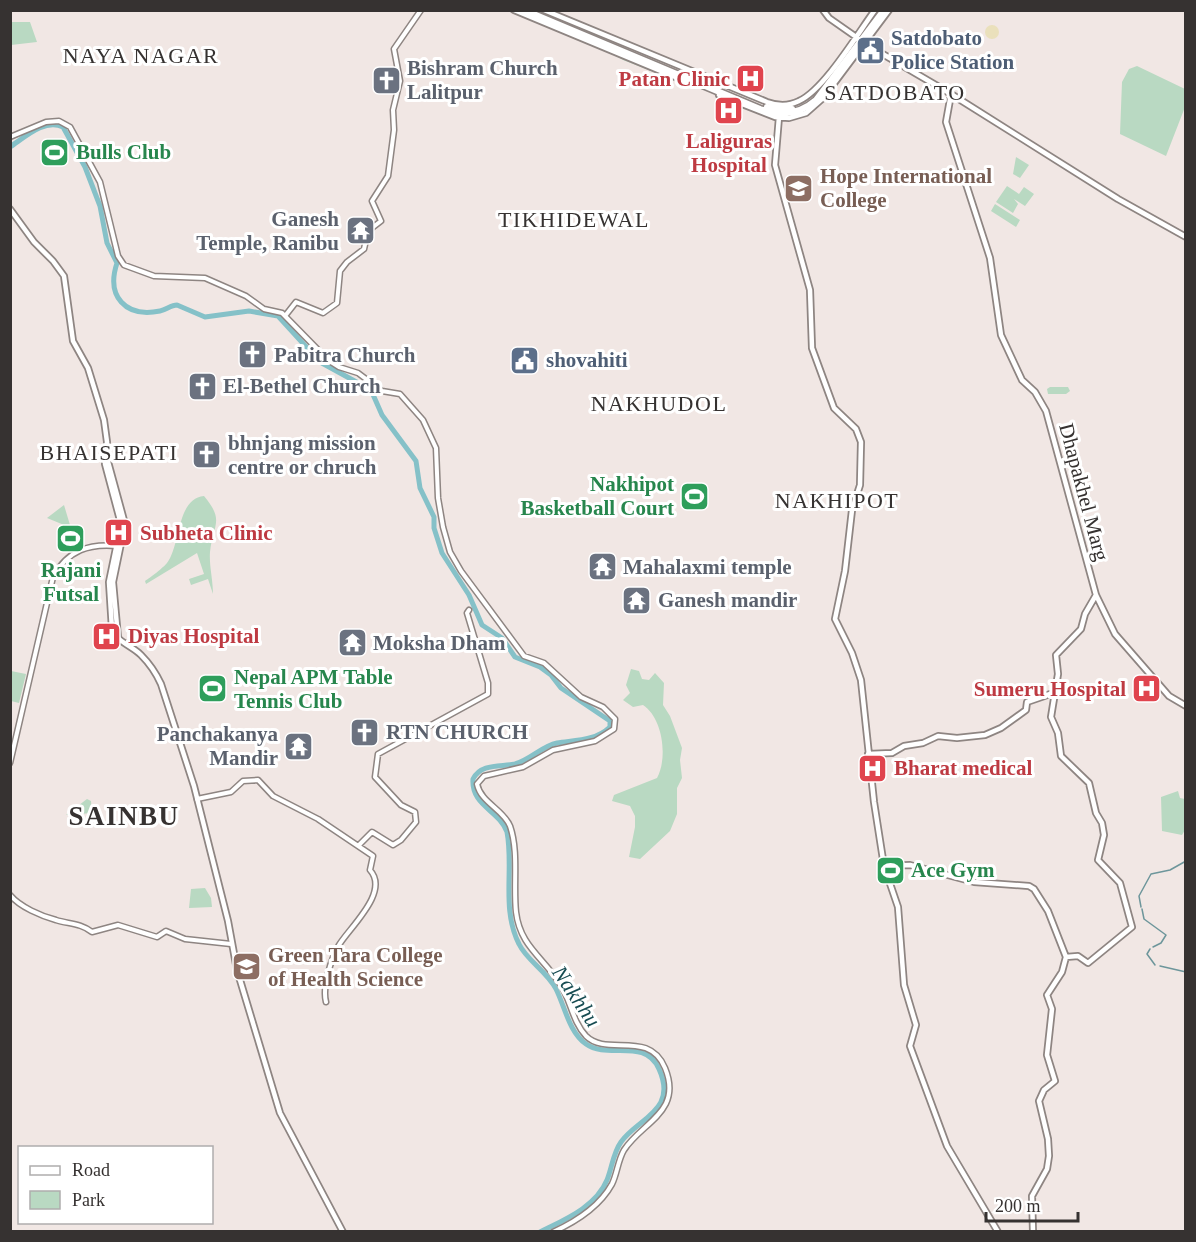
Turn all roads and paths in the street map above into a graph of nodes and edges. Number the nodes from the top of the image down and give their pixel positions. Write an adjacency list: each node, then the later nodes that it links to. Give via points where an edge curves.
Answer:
1 (421, 10): 15 (street, via 394,49 400,81 393,110 388,176 372,201 381,221 368,231 364,249 340,272 337,303 323,313 296,302)
2 (514, 10): 8 (main road)
3 (524, 10): 8 (highway)
4 (823, 10): 9 (main road)
5 (875, 10): 9 (main road)
6 (882, 10): 9 (highway)
7 (889, 10): 9 (main road)
8 (538, 13): 11 (highway)
9 (860, 40): 10 (main road); 11 (highway, via 813,98)
10 (951, 94): 14 (main road); 17 (main road, Dhapakhel Marg, via 946,122 990,258 999,330 1022,380 1046,411)
11 (780, 112): 21 (main road, via 775,165 810,290 812,348 834,408 855,429 861,442 860,485 852,510 835,620 861,680)
12 (10, 137): 15 (street, via 46,122 59,121 70,127 100,182 118,256 124,265 164,278 205,278)
13 (10, 209): 16 (main road, via 64,276 73,341 88,368 104,420 105,464 116,495)
14 (1185, 237)
15 (285, 316): 31 (street, via 328,360 358,373 382,391 397,392 423,420 436,448 443,527 461,571 524,656 544,663 581,697 603,707 615,719 614,729 603,738 553,750 523,767 484,776 477,784 510,827 516,914 523,938 561,985 584,1033 600,1043 639,1046 654,1052 667,1072 664,1109 624,1150 606,1194 574,1221)
16 (120, 546): 22 (street, via 95,545 76,551 52,577); 23 (main road, via 109,582 112,629 156,673)
17 (1095, 595): 19 (main road, via 1081,629 1056,656); 20 (main road, Dhapakhel Marg, via 1115,634 1169,696)
18 (469, 610): 24 (street, via 488,694 378,754 375,777 414,812 417,822 393,845 372,831)
19 (1056, 692): 21 (main road, via 1027,702 1028,708 985,735 938,736 892,753); 28 (main road, via 1050,713 1058,734 1059,752 1089,783 1104,830 1098,860 1122,888 1132,927 1089,963 1078,956)
20 (1185, 706)
21 (868, 754): 25 (main road)
22 (10, 763)
23 (197, 799): 24 (street, via 231,792 243,781 258,780 275,797); 27 (main road)
24 (359, 845): 29 (street, via 373,856 370,870 376,888 336,950 323,991)
25 (885, 866): 28 (main road, via 910,866 962,880 1029,886 1048,910); 32 (main road, via 898,907 904,985 916,1025 910,1040 914,1061 952,1155)
26 (10, 895): 27 (street, via 48,917 78,924 92,932 118,925 157,937 166,931 185,939)
27 (231, 944): 30 (main road, via 280,1113)
28 (1066, 957): 33 (main road, via 1062,972 1047,995 1052,1009 1047,1055 1055,1081 1039,1101 1049,1156 1031,1208)
29 (326, 1002)
30 (343, 1232)
31 (553, 1232)
32 (998, 1232)
33 (1033, 1232)

